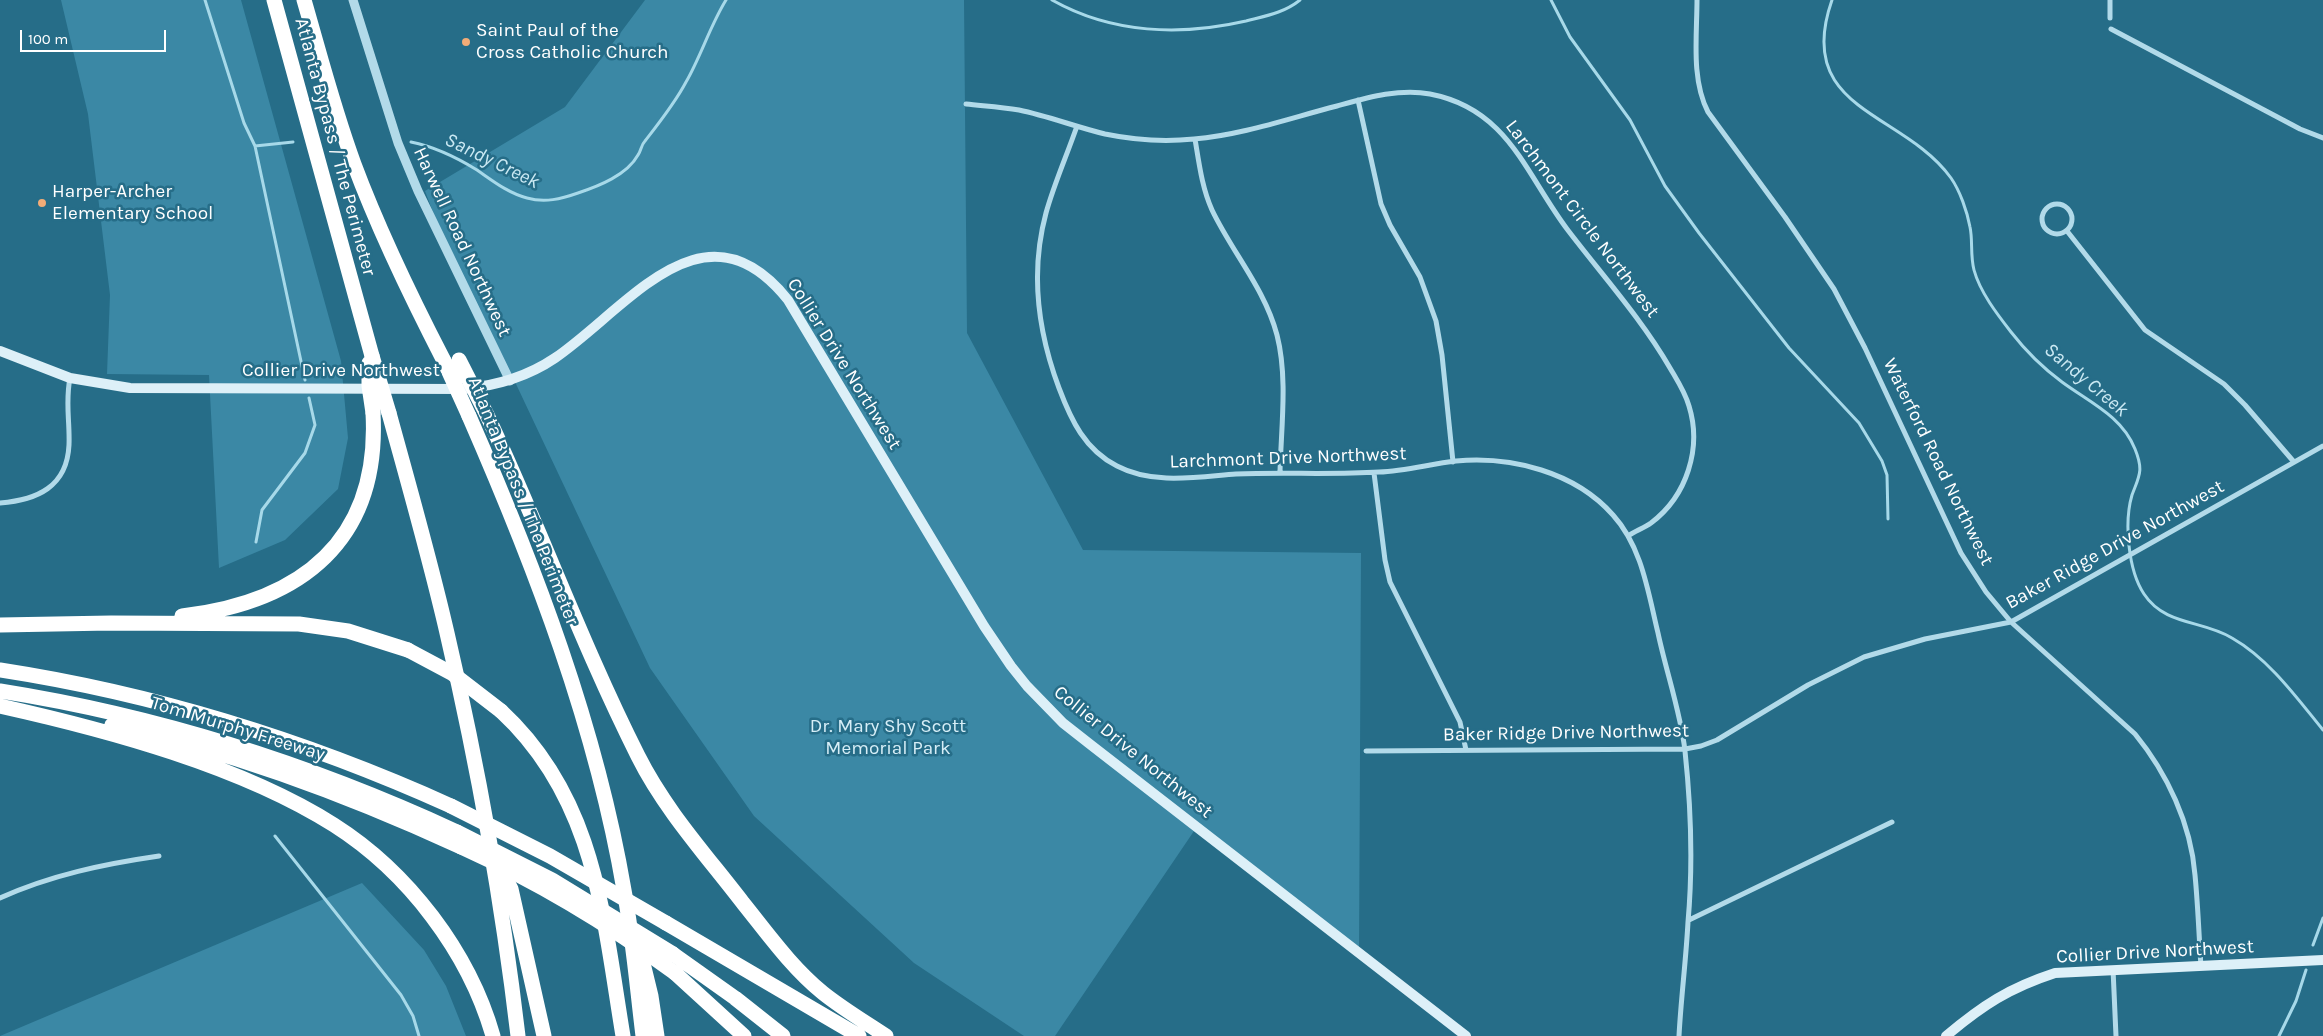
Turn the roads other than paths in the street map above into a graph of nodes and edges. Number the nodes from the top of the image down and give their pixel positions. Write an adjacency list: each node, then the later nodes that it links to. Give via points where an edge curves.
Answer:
1 (274, 0): 15 (highway, Atlanta Bypass / The Perimeter)
2 (304, 0): 16 (highway, Atlanta Bypass / The Perimeter, via 333,102 368,200 425,324)
3 (353, 0): 18 (street, Harwell Road Northwest, via 398,143)
4 (1697, 0): 26 (street, Waterford Road Northwest, via 1697,79 1701,99 1834,288 1961,553 1986,592)
5 (2110, 0): 6 (street)
6 (2110, 18)
7 (2111, 30): 11 (street)
8 (1358, 100): 12 (street, Larchmont Circle Northwest, via 1239,132); 20 (street, via 1381,204 1420,277 1436,320); 25 (street, Larchmont Circle Northwest, via 1394,92 1429,94 1462,104 1492,123 1514,146 1566,227 1659,349 1689,405 1694,430 1693,455 1685,482 1670,505 1650,523)
9 (966, 104): 10 (street, Larchmont Circle Northwest, via 1019,110)
10 (1077, 126): 12 (street, Larchmont Circle Northwest, via 1135,139); 22 (street, Larchmont Drive Northwest, via 1046,214 1038,253 1037,290 1048,360 1068,413 1079,432 1101,456 1117,466 1150,476 1170,478)
11 (2323, 138)
12 (1195, 139): 22 (street, via 1212,209 1255,284 1277,334 1282,382)
13 (2067, 231): 13 (street, via 2072,218 2069,209 2056,204 2047,207 2041,222 2047,231 2056,234); 21 (street, via 2145,330 2224,384)
14 (0, 351): 17 (main road, Collier Drive Northwest)
15 (370, 353): 27 (highway, bridge, via 368,386 373,413 373,460 363,499 343,536 324,559 276,591 232,606); 38 (highway, Atlanta Bypass / The Perimeter, bridge, via 447,632)
16 (452, 360): 39 (highway, Atlanta Bypass / The Perimeter, bridge, via 469,416 526,551 574,692 600,779); 54 (highway, bridge, via 487,415 537,525 590,655 653,783 719,874 800,971 823,993)
17 (70, 378): 18 (main road, Collier Drive Northwest, via 130,388 462,389); 24 (street, via 66,397 69,445 60,476 42,494 29,500)
18 (510, 381): 55 (main road, Collier Drive Northwest, via 554,358 649,282 676,266 715,257 733,259 761,272 788,300 979,618 1027,686 1077,734)
19 (2323, 446): 21 (street, Baker Ridge Drive Northwest)
20 (1453, 462): 23 (street, Larchmont Drive Northwest); 25 (street, Larchmont Drive Northwest, via 1502,462 1562,478 1600,501)
21 (2294, 462): 26 (street, Baker Ridge Drive Northwest)
22 (1280, 472): 23 (street, Larchmont Drive Northwest)
23 (1374, 473): 33 (street, via 1390,582 1460,722)
24 (0, 503)
25 (1628, 536): 32 (street, Larchmont Drive Northwest, via 1643,571)
26 (2011, 622): 32 (street, Baker Ridge Drive Northwest, via 1925,639 1864,657 1808,685 1717,740); 43 (street, Waterford Road Northwest, via 2135,734 2165,778 2182,815 2192,852)
27 (111, 623): 28 (highway); 48 (highway, bridge, via 307,625 348,631 408,650 453,674 501,711 549,767 580,827 594,874)
28 (0, 625)
29 (0, 670): 53 (highway, Tom Murphy Freeway, bridge, via 124,694 249,728 334,757 451,806 550,856)
30 (0, 691): 36 (highway, Tom Murphy Freeway, via 95,708 252,752 352,787)
31 (0, 706): 36 (highway, via 104,723 230,756); 45 (highway, via 101,732 200,763 286,799 336,826 392,872 443,932 473,983)
32 (1685, 749): 33 (street, Baker Ridge Drive Northwest); 41 (street, Larchmont Drive Northwest, via 1691,847)
33 (1466, 750): 34 (street, Baker Ridge Drive Northwest)
34 (1366, 751)
35 (1892, 822): 41 (street)
36 (459, 839): 51 (highway, bridge, via 618,933 675,972); 52 (highway, bridge, via 552,880 673,954)
37 (159, 856): 40 (street, via 79,870)
38 (493, 856): 46 (highway, Atlanta Bypass / The Perimeter); 47 (highway, via 511,889)
39 (624, 889): 49 (highway, Atlanta Bypass / The Perimeter); 50 (highway, via 651,996)
40 (0, 898)
41 (1689, 920): 56 (street, Larchmont Drive Northwest)
42 (2323, 960): 43 (main road, Collier Drive Northwest)
43 (2201, 967): 44 (main road, Collier Drive Northwest)
44 (2113, 969): 57 (main road, Collier Drive Northwest, via 2055,972 2024,983 1995,998); 58 (street)
45 (492, 1036)
46 (518, 1036)
47 (544, 1036)
48 (623, 1036)
49 (643, 1036)
50 (657, 1036)
51 (744, 1036)
52 (783, 1036)
53 (859, 1036)
54 (886, 1036)
55 (1466, 1036)
56 (1679, 1036)
57 (1946, 1036)
58 (2116, 1036)

